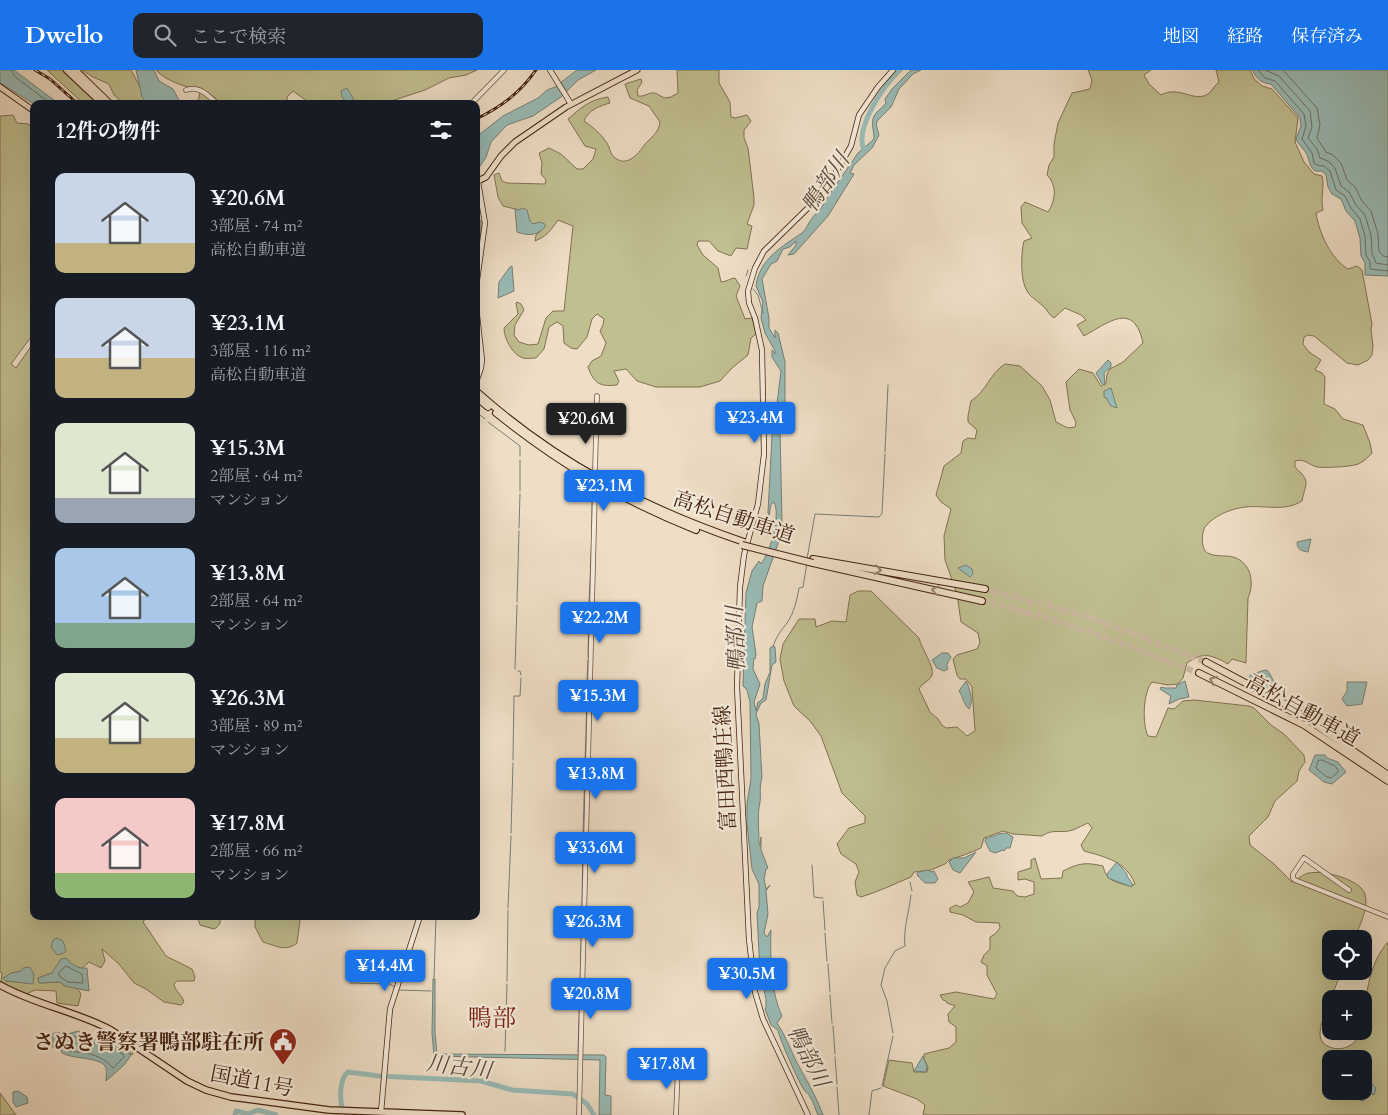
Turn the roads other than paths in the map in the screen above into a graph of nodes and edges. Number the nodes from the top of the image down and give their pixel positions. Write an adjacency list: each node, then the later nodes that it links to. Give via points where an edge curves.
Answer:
1 (67, 70): 9 (highway)
2 (75, 70): 9 (highway)
3 (504, 70): 13 (street)
4 (550, 70): 14 (main road)
5 (637, 70): 14 (main road)
6 (893, 70): 45 (main road, 富田西鴨庄線, via 859,115 851,146 833,177 812,204 764,252 748,291 762,350 764,454 758,504 744,555 740,587 737,687 749,938 755,992 763,1020)
7 (0, 87): 15 (main road)
8 (186, 90): 12 (street, via 198,89)
9 (98, 95): 10 (highway); 11 (highway)
10 (101, 100)
11 (105, 100)
12 (213, 100)
13 (475, 100)
14 (570, 101): 16 (main road, via 515,142 490,173)
15 (30, 108)
16 (480, 180)
17 (480, 197): 18 (main road, via 485,223)
18 (480, 258)
19 (480, 342): 20 (main road)
20 (480, 371)
21 (480, 394): 26 (highway, 高松自動車道, via 548,448 606,483 672,515)
22 (597, 396): 24 (street)
23 (480, 400): 26 (highway, 高松自動車道, via 544,451 611,492 696,530)
24 (595, 472)
25 (595, 488): 43 (street)
26 (743, 543): 27 (highway, 高松自動車道, bridge)
27 (813, 561): 28 (highway, 高松自動車道, one-way to 28); 29 (highway, 高松自動車道, one-way to 27)
28 (985, 589)
29 (982, 601)
30 (1206, 662): 32 (highway, 高松自動車道, via 1308,718)
31 (1198, 673): 32 (highway, 高松自動車道, one-way to 31, via 1304,725)
32 (1376, 769): 33 (highway, 高松自動車道); 34 (highway, 高松自動車道)
33 (1388, 775)
34 (1388, 781)
35 (1349, 890): 36 (street, via 1304,858 1292,876 1295,880)
36 (1388, 917)
37 (419, 920): 41 (main road, via 390,1008)
38 (0, 985): 40 (highway, 国道11号, via 98,1023 176,1075 206,1090 246,1100)
39 (678, 1066): 44 (street)
40 (345, 1113): 41 (highway, 国道11号)
41 (380, 1114): 42 (highway, 国道11号)
42 (462, 1115)
43 (579, 1115)
44 (676, 1115)
45 (808, 1115)

